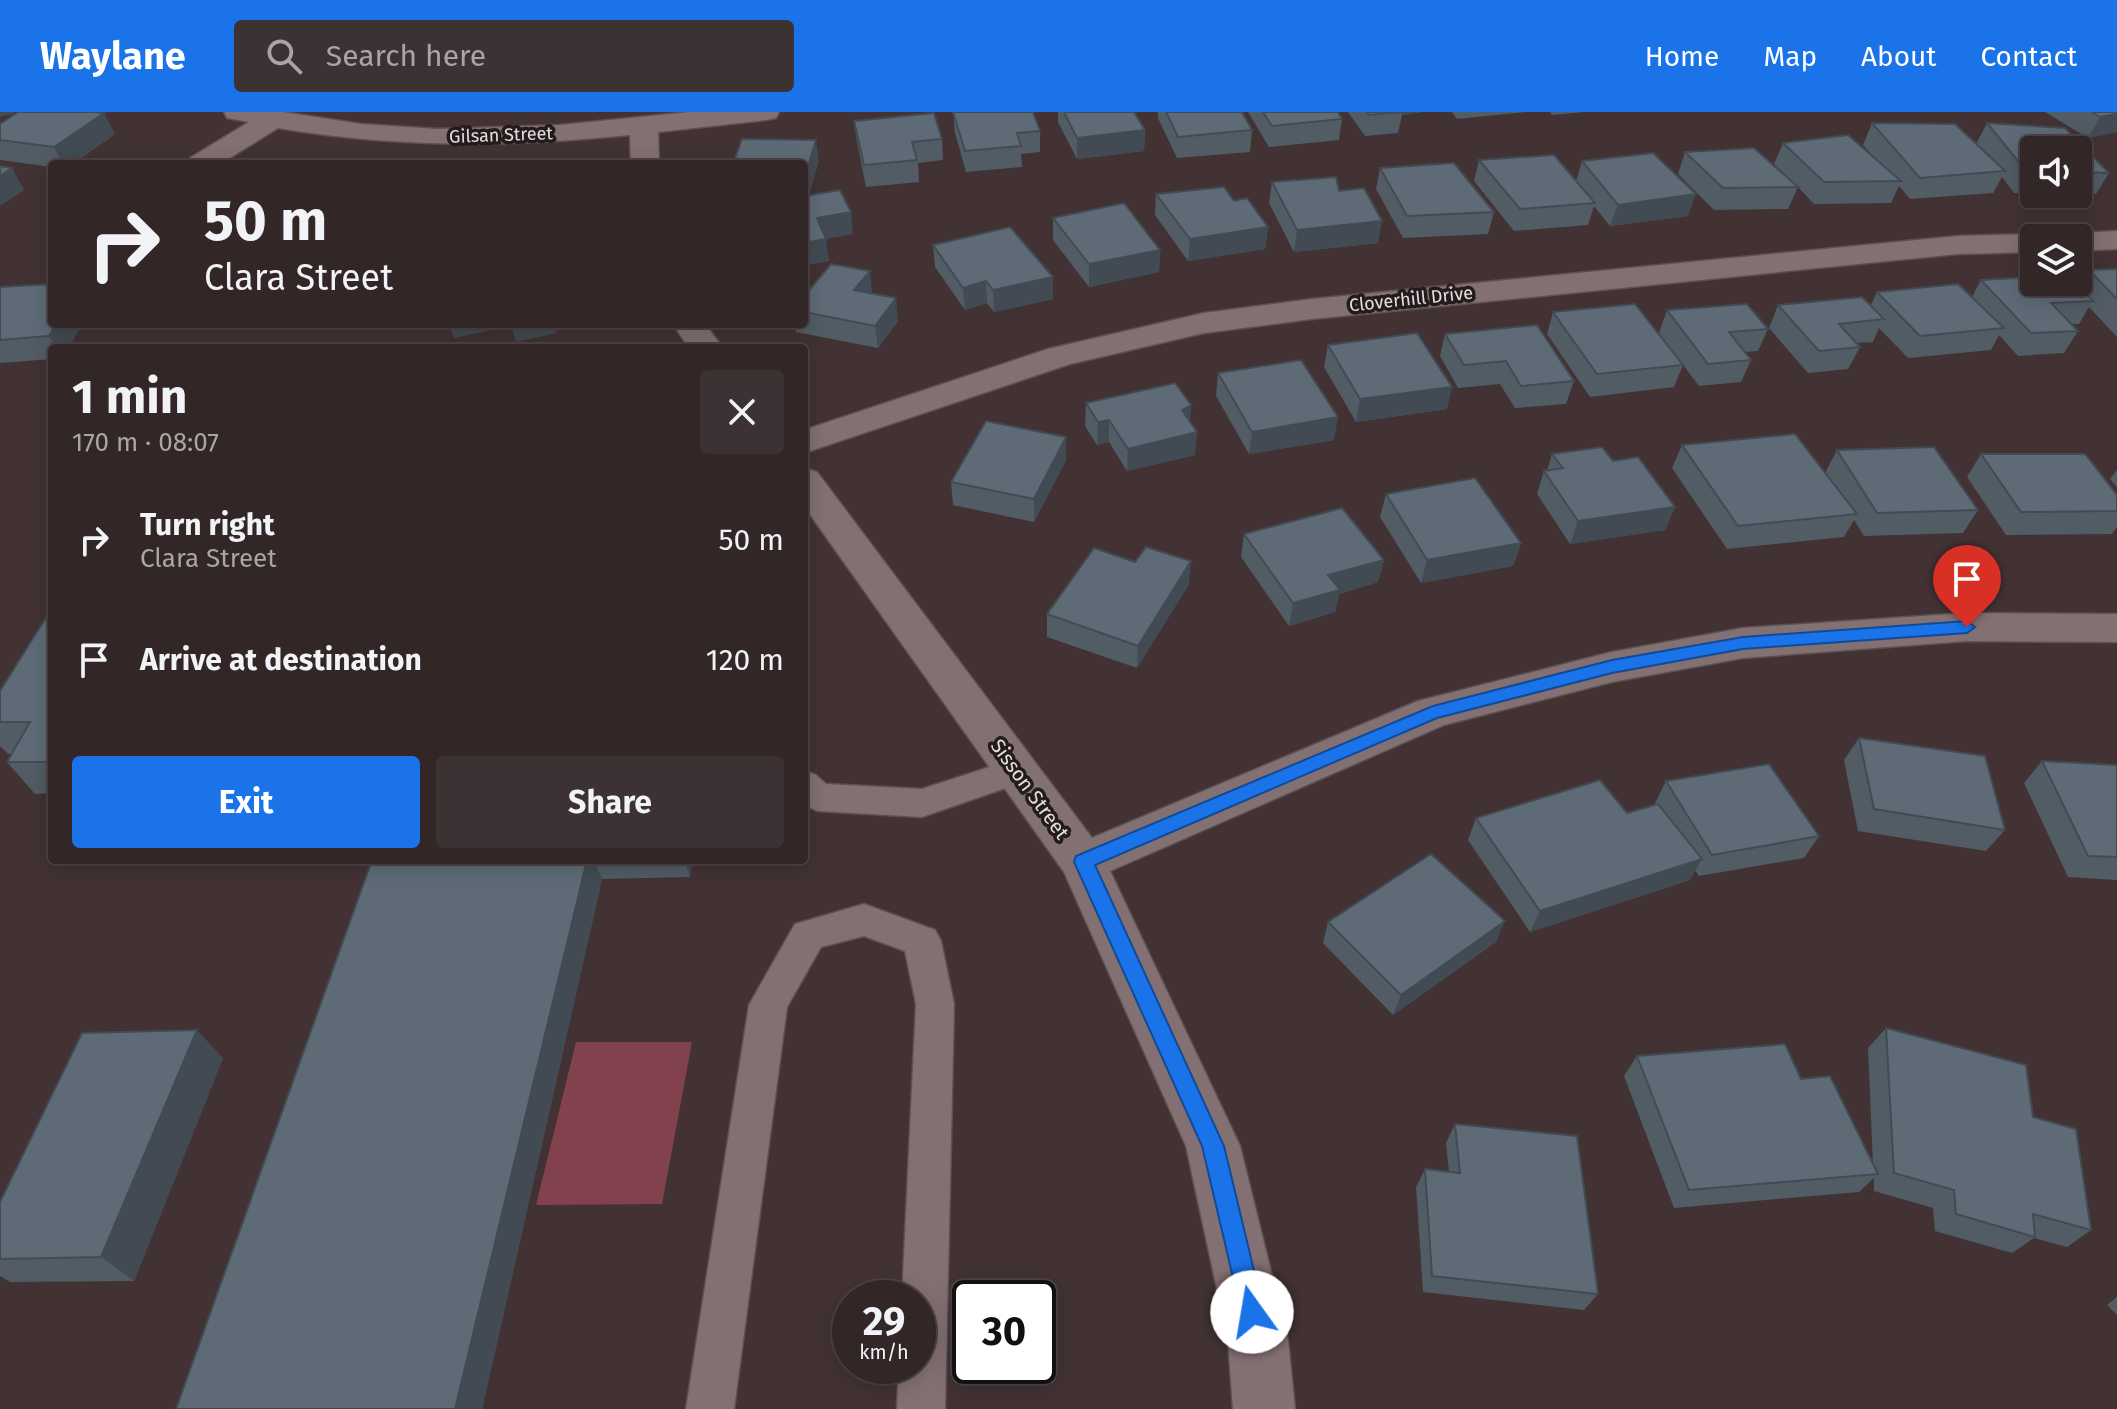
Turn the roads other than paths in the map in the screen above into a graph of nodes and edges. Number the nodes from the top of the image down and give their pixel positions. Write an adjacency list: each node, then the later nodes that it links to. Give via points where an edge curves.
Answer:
1 (237, 112): 3 (street, Gilsan Street)
2 (766, 112): 4 (street, Gilsan Street)
3 (273, 119): 4 (street, Gilsan Street, via 344,131 436,137); 5 (street)
4 (644, 124): 6 (street)
5 (206, 160)
6 (645, 160)
7 (2117, 240): 8 (street)
8 (2092, 241)
9 (2020, 244): 10 (street, Cloverhill Drive, via 1927,248 1204,323 1060,356)
10 (808, 441)
11 (808, 485): 13 (street, Sisson Street)
12 (2117, 628): 15 (street, via 1967,627 1743,643 1612,667 1433,712)
13 (1017, 771): 14 (lane, via 922,803 818,797); 15 (street, Sisson Street)
14 (808, 788)
15 (1083, 862): 18 (street, Sisson Street, via 1213,1146 1258,1340)
16 (710, 1409): 17 (lane, via 768,1005 808,935 864,920 922,941 935,1004)
17 (921, 1409)
18 (1264, 1409)

